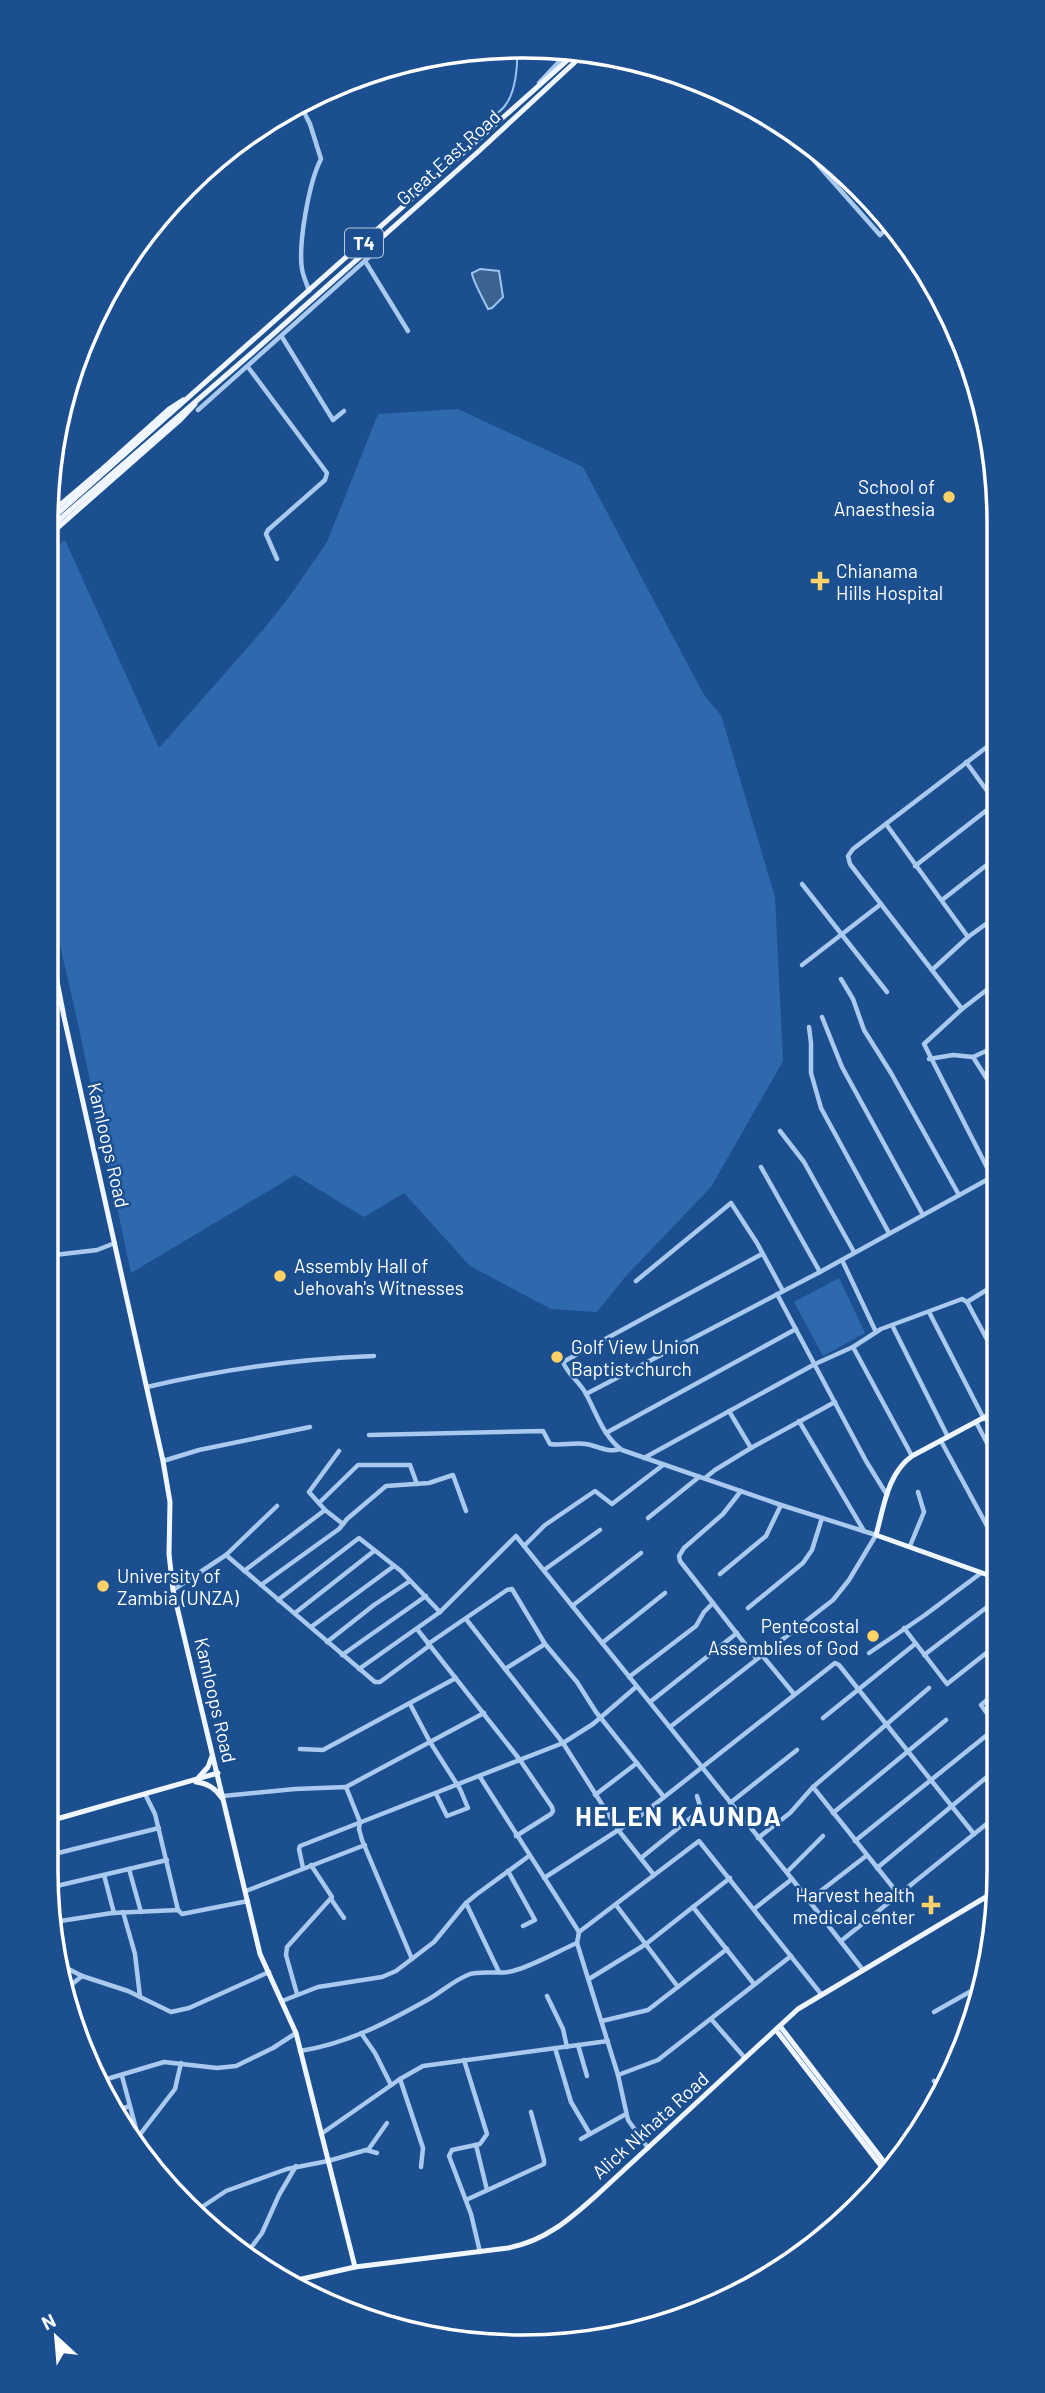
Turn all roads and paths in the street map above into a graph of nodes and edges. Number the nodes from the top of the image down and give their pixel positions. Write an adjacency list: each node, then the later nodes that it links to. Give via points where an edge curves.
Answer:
1 (562, 60): 4 (street)
2 (568, 61): 4 (main road, Great East Road / T4)
3 (576, 61): 8 (main road, Great East Road / T4)
4 (532, 93): 10 (main road, Great East Road / T4)
5 (304, 113): 10 (street, via 321,159 302,242 302,269)
6 (817, 164): 7 (street, via 880,234)
7 (884, 231)
8 (370, 247): 9 (street, via 377,250); 14 (main road, Great East Road / T4)
9 (365, 261): 11 (street); 12 (street)
10 (309, 292): 14 (main road, Great East Road / T4)
11 (408, 331)
12 (282, 337): 13 (street); 16 (street, via 333,420)
13 (248, 367): 15 (street); 21 (street, via 327,473 325,480 268,530)
14 (198, 394): 17 (main road, Great East Road / T4, via 169,409); 18 (main road, Great East Road / T4); 19 (main road, Great East Road / T4); 20 (main road, Great East Road / T4, via 181,419)
15 (198, 410)
16 (344, 411)
17 (59, 506)
18 (58, 513)
19 (58, 519)
20 (58, 527)
21 (277, 559)
22 (987, 747): 23 (street)
23 (966, 762): 24 (street); 26 (street)
24 (987, 791)
25 (987, 810): 28 (street)
26 (886, 824): 28 (street); 31 (street, via 848,856)
27 (987, 864): 30 (street)
28 (915, 866): 30 (street)
29 (802, 884): 33 (street)
30 (942, 900): 34 (street)
31 (881, 904): 33 (street); 36 (street)
32 (987, 923): 34 (street)
33 (840, 935): 35 (street); 40 (street)
34 (968, 937): 36 (street)
35 (802, 965)
36 (932, 970): 41 (street)
37 (841, 979): 52 (street, via 864,1030)
38 (58, 986): 55 (main road, Kamloops Road)
39 (987, 990): 41 (street)
40 (887, 992)
41 (962, 1009): 46 (street, via 925,1042)
42 (822, 1017): 53 (street, via 842,1067)
43 (809, 1027): 54 (street, via 811,1073 821,1108)
44 (987, 1051): 45 (street)
45 (973, 1057): 46 (street); 47 (street)
46 (929, 1059): 50 (street)
47 (987, 1080)
48 (780, 1131): 56 (street, via 804,1162)
49 (761, 1167): 60 (street)
50 (987, 1168)
51 (987, 1180): 52 (street)
52 (959, 1195): 53 (street)
53 (923, 1215): 54 (street)
54 (889, 1233): 56 (street)
55 (114, 1243): 58 (street); 74 (main road, Kamloops Road)
56 (854, 1252): 59 (street)
57 (762, 1254): 61 (street, via 731,1203); 63 (street); 75 (street, via 566,1361 569,1374)
58 (58, 1255)
59 (842, 1260): 60 (street); 69 (street)
60 (820, 1272): 63 (street)
61 (636, 1281)
62 (987, 1290): 65 (street)
63 (783, 1291): 64 (street)
64 (777, 1294): 68 (street); 75 (street)
65 (967, 1302): 66 (street, via 962,1299); 70 (street)
66 (929, 1312): 67 (street); 79 (street)
67 (891, 1325): 69 (street); 85 (street)
68 (796, 1329): 73 (street); 83 (street)
69 (876, 1332): 71 (street)
70 (987, 1339)
71 (853, 1348): 73 (street); 91 (street)
72 (374, 1356): 74 (street, via 309,1359)
73 (815, 1364): 76 (street); 77 (street)
74 (147, 1387): 93 (main road, Kamloops Road)
75 (586, 1394): 83 (street)
76 (835, 1402): 80 (street); 99 (street)
77 (729, 1411): 88 (street); 92 (street)
78 (987, 1417): 79 (main road)
79 (984, 1419): 81 (main road)
80 (799, 1421): 88 (street); 110 (street)
81 (976, 1422): 85 (main road); 87 (street)
82 (310, 1427): 93 (street)
83 (606, 1433): 89 (street)
84 (369, 1435): 89 (street, via 543,1432 554,1445)
85 (948, 1437): 86 (main road)
86 (941, 1441): 91 (main road); 108 (street)
87 (987, 1443)
88 (751, 1448): 95 (street)
89 (620, 1449): 92 (street)
90 (339, 1451): 100 (street, via 310,1491)
91 (912, 1456): 99 (main road, via 897,1470)
92 (643, 1458): 94 (street)
93 (163, 1461): 125 (main road, Kamloops Road, via 170,1502)
94 (664, 1465): 95 (street); 112 (street, via 612,1504 594,1492 545,1525)
95 (702, 1477): 97 (street); 105 (street)
96 (417, 1484): 100 (street, via 410,1465 358,1465); 104 (street, via 453,1475); 107 (street, via 386,1486)
97 (741, 1491): 101 (street); 129 (street, via 679,1556)
98 (918, 1492): 113 (street, via 924,1512)
99 (887, 1495): 111 (main road)
100 (319, 1503): 103 (street)
101 (781, 1505): 106 (street); 121 (street, via 766,1536)
102 (277, 1506): 116 (street)
103 (325, 1510): 107 (street); 119 (street)
104 (466, 1511)
105 (648, 1518)
106 (822, 1518): 110 (street); 132 (street, via 803,1563)
107 (343, 1524): 124 (street)
108 (987, 1526)
109 (600, 1530): 118 (street)
110 (864, 1531): 111 (street)
111 (876, 1535): 113 (main road); 149 (street, via 833,1600)
112 (524, 1546): 118 (street); 133 (street, via 516,1536)
113 (910, 1546): 120 (main road)
114 (374, 1551): 117 (street); 128 (street, via 359,1538); 134 (street)
115 (641, 1553): 130 (street)
116 (226, 1555): 119 (street); 125 (street)
117 (394, 1566): 123 (street); 136 (street)
118 (544, 1570): 130 (street)
119 (244, 1571): 124 (street)
120 (982, 1572): 122 (main road); 137 (street)
121 (720, 1574)
122 (987, 1574)
123 (411, 1581): 127 (street); 140 (street)
124 (261, 1585): 128 (street)
125 (173, 1590): 173 (main road, Kamloops Road)
126 (664, 1593): 141 (street)
127 (426, 1596): 133 (street); 147 (street)
128 (278, 1600): 134 (street)
129 (713, 1603): 139 (street); 152 (street, via 696,1626)
130 (572, 1605): 141 (street)
131 (987, 1607): 148 (street)
132 (748, 1608)
133 (440, 1612): 138 (street)
134 (295, 1613): 136 (street)
135 (466, 1619): 142 (street, via 512,1589); 144 (street); 150 (street)
136 (311, 1627): 140 (street)
137 (904, 1628): 143 (street); 145 (street)
138 (417, 1629): 144 (street); 151 (street)
139 (737, 1633): 149 (street); 159 (street)
140 (327, 1642): 147 (street)
141 (602, 1643): 152 (street)
142 (545, 1644): 150 (street); 164 (street)
143 (915, 1644): 148 (street); 156 (street)
144 (429, 1645): 151 (street, via 378,1682); 153 (street)
145 (869, 1653)
146 (987, 1653): 148 (street, via 949,1684)
147 (342, 1655): 151 (street)
148 (924, 1655)
149 (759, 1656): 157 (street); 167 (street)
150 (505, 1669): 170 (street)
151 (359, 1670)
152 (629, 1677): 154 (street)
153 (456, 1678): 160 (street); 162 (street)
154 (636, 1686): 159 (street); 164 (street)
155 (929, 1688): 166 (street)
156 (858, 1689): 157 (street, via 835,1663); 163 (street); 166 (street)
157 (794, 1694): 177 (street)
158 (987, 1699): 161 (street, via 981,1704)
159 (650, 1702): 167 (street)
160 (410, 1704): 169 (street); 171 (street, via 323,1750)
161 (987, 1712)
162 (484, 1713): 169 (street); 175 (street)
163 (823, 1717)
164 (601, 1718): 170 (street); 176 (street)
165 (946, 1720): 174 (street)
166 (885, 1725): 174 (street); 185 (street)
167 (670, 1727): 177 (street)
168 (987, 1737): 181 (street)
169 (430, 1742): 183 (street); 184 (street)
170 (563, 1743): 175 (street); 188 (street)
171 (300, 1749)
172 (797, 1750): 192 (street)
173 (212, 1752): 178 (main road, Kamloops Road); 182 (main road, via 208,1767)
174 (907, 1752): 181 (street); 195 (street)
175 (520, 1760): 179 (street); 202 (street, via 553,1811)
176 (637, 1763): 188 (street); 191 (street)
177 (702, 1767): 191 (street); 192 (street)
178 (218, 1773): 182 (main road); 189 (main road, Kamloops Road)
179 (480, 1777): 183 (street); 202 (street)
180 (987, 1777): 194 (street)
181 (930, 1781): 194 (street); 205 (street)
182 (190, 1782): 186 (main road); 193 (main road, via 208,1784)
183 (458, 1785): 187 (street); 187 (street, via 468,1808 456,1814 447,1816)
184 (346, 1787): 189 (street); 197 (street)
185 (813, 1787): 195 (street); 204 (street)
186 (145, 1794): 196 (main road); 199 (street)
187 (436, 1794): 197 (street)
188 (595, 1795): 200 (street)
189 (223, 1796): 193 (main road, Kamloops Road)
190 (697, 1796): 210 (street, via 698,1812)
191 (664, 1797): 200 (street)
192 (730, 1803): 204 (street)
193 (225, 1806): 224 (main road, Kamloops Road)
194 (951, 1806): 201 (street); 214 (street)
195 (832, 1813): 205 (street)
196 (58, 1819)
197 (360, 1822): 206 (street); 213 (street, via 300,1846)
198 (987, 1824): 201 (street)
199 (159, 1828): 207 (street); 211 (street)
200 (619, 1831): 210 (street); 220 (street)
201 (974, 1834): 225 (street)
202 (516, 1836): 209 (street)
203 (823, 1836): 217 (street)
204 (758, 1838): 217 (street)
205 (855, 1841): 208 (street)
206 (365, 1845): 212 (street); 247 (street)
207 (58, 1853)
208 (867, 1855): 214 (street); 228 (street)
209 (529, 1856): 216 (street); 220 (street)
210 (641, 1858): 219 (street)
211 (167, 1860): 215 (street); 234 (street)
212 (312, 1865): 213 (street); 227 (street)
213 (303, 1868): 224 (street)
214 (877, 1868): 225 (street)
215 (129, 1869): 218 (street); 236 (street)
216 (508, 1871): 230 (street); 240 (street, via 535,1920)
217 (786, 1872): 222 (street)
218 (104, 1875): 223 (street); 237 (street)
219 (654, 1875): 221 (street, via 699,1841); 231 (street)
220 (544, 1878): 241 (street)
221 (730, 1878): 232 (street); 233 (street)
222 (792, 1879): 228 (street); 233 (street)
223 (59, 1886)
224 (246, 1891): 229 (main road, Kamloops Road)
225 (899, 1895): 242 (street)
226 (986, 1897): 249 (main road, Alick Nkhata Road)
227 (331, 1899): 238 (street); 258 (street, via 287,1947)
228 (809, 1900): 242 (street)
229 (248, 1901): 234 (street, via 182,1914); 250 (main road, Kamloops Road, via 260,1954)
230 (466, 1903): 247 (street, via 434,1942); 251 (street)
231 (616, 1905): 241 (street); 244 (street)
232 (693, 1907): 244 (street); 245 (street)
233 (754, 1909): 246 (street)
234 (178, 1910): 236 (street)
235 (123, 1912): 236 (street); 237 (street); 261 (street)
236 (141, 1912)
237 (114, 1913): 239 (street)
238 (344, 1918)
239 (61, 1921)
240 (523, 1926)
241 (579, 1932): 243 (street)
242 (841, 1941): 249 (street)
243 (577, 1943): 251 (street, via 520,1969); 253 (street)
244 (646, 1944): 253 (street); 256 (street)
245 (727, 1949): 255 (street); 256 (street)
246 (791, 1956): 255 (street); 259 (street)
247 (412, 1959): 258 (street, via 387,1976 327,1984)
248 (69, 1969): 252 (street)
249 (863, 1970): 259 (main road, Alick Nkhata Road)
250 (269, 1972): 261 (street, via 179,2011 162,2009); 262 (main road, Kamloops Road)
251 (499, 1972): 267 (street, via 468,1975)
252 (82, 1976): 254 (street); 261 (street)
253 (589, 1979): 265 (street)
254 (72, 1984)
255 (754, 1984): 264 (street)
256 (678, 1987): 265 (street, via 649,2010)
257 (971, 1991): 263 (street)
258 (297, 1994): 262 (street)
259 (821, 1994): 266 (main road, Alick Nkhata Road)
260 (547, 1996): 271 (street)
261 (141, 1997)
262 (282, 2000): 268 (main road, Kamloops Road)
263 (934, 2012)
264 (711, 2020): 274 (street); 277 (street, via 658,2060)
265 (602, 2021): 269 (street)
266 (778, 2028): 274 (main road, Alick Nkhata Road); 298 (main road)
267 (361, 2033): 273 (street, via 340,2043); 282 (street)
268 (296, 2034): 273 (main road, Kamloops Road); 276 (street, via 236,2066)
269 (608, 2041): 270 (street); 277 (street)
270 (579, 2045): 271 (street); 279 (street)
271 (567, 2047): 272 (street)
272 (555, 2048): 275 (street); 291 (street, via 571,2102)
273 (300, 2051): 290 (main road, Kamloops Road)
274 (746, 2059): 294 (main road, Alick Nkhata Road)
275 (464, 2060): 281 (street, via 423,2066); 293 (street, via 487,2134)
276 (181, 2063): 278 (street, via 158,2063); 289 (street, via 175,2089)
277 (618, 2075): 286 (street)
278 (122, 2076): 280 (street); 283 (street)
279 (587, 2076)
280 (108, 2079)
281 (400, 2079): 282 (street); 300 (street, via 423,2148)
282 (391, 2085): 290 (street)
283 (130, 2106): 284 (street); 288 (street)
284 (123, 2108)
285 (531, 2112): 301 (street, via 544,2164)
286 (626, 2114): 291 (street); 294 (street)
287 (387, 2123): 295 (street)
288 (136, 2129)
289 (140, 2134)
290 (321, 2134): 297 (main road, Kamloops Road)
291 (590, 2134): 292 (street)
292 (581, 2139)
293 (475, 2145): 301 (street); 302 (street, via 452,2150 449,2155)
294 (648, 2148): 305 (main road, Alick Nkhata Road, via 554,2231 526,2244)
295 (368, 2150): 296 (street); 297 (street)
296 (377, 2153)
297 (328, 2161): 299 (street); 306 (main road, Kamloops Road)
298 (883, 2164)
299 (296, 2166): 303 (street, via 226,2191); 304 (street)
300 (421, 2167)
301 (487, 2190): 302 (street)
302 (466, 2200): 305 (street)
303 (203, 2207)
304 (251, 2247)
305 (480, 2252): 306 (main road, Alick Nkhata Road)
306 (355, 2267): 307 (main road, Alick Nkhata Road)
307 (303, 2280)

